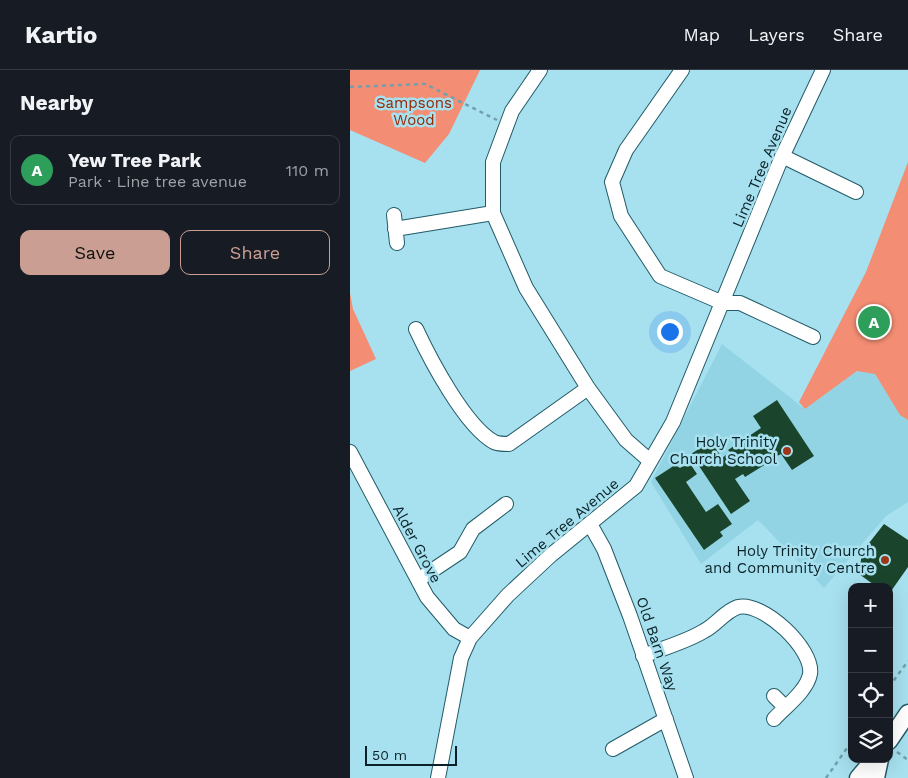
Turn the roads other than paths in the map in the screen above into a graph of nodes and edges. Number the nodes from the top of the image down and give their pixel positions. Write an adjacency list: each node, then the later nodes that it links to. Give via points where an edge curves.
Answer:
1 (540, 70): 6 (street, via 512,111 493,162)
2 (682, 70): 8 (street, via 626,150 612,182 621,216 660,276)
3 (823, 70): 4 (street, Lime Tree Avenue)
4 (782, 156): 5 (street); 8 (street, Lime Tree Avenue)
5 (856, 192)
6 (493, 213): 7 (street); 11 (street, via 526,288)
7 (395, 229)
8 (723, 303): 10 (street, via 740,303); 13 (street, Lime Tree Avenue, via 673,422)
9 (416, 329): 11 (street, via 438,374 482,433 495,443 509,444)
10 (813, 337)
11 (588, 388): 13 (street, via 626,440)
12 (350, 452): 16 (street, Alder Grove)
13 (650, 461): 15 (street, Lime Tree Avenue, via 636,486)
14 (506, 504): 16 (street, via 473,529 460,552)
15 (590, 524): 17 (street, Lime Tree Avenue, via 508,595); 18 (street, Old Barn Way, via 604,549)
16 (418, 580): 17 (street, Alder Grove, via 427,597 454,629)
17 (470, 638): 28 (street, Lime Tree Avenue, via 461,658)
18 (643, 656): 20 (street, via 703,632 730,610 752,607 785,630 804,650 811,666 806,684); 22 (street, Old Barn Way)
19 (774, 696): 20 (street)
20 (785, 707): 23 (street)
21 (908, 713): 24 (main road)
22 (666, 719): 25 (street); 29 (street, Old Barn Way)
23 (774, 719)
24 (893, 744)
25 (613, 749)
26 (871, 763): 30 (main road)
27 (879, 763): 31 (main road)
28 (438, 778)
29 (686, 778)
30 (858, 778)
31 (876, 778)

